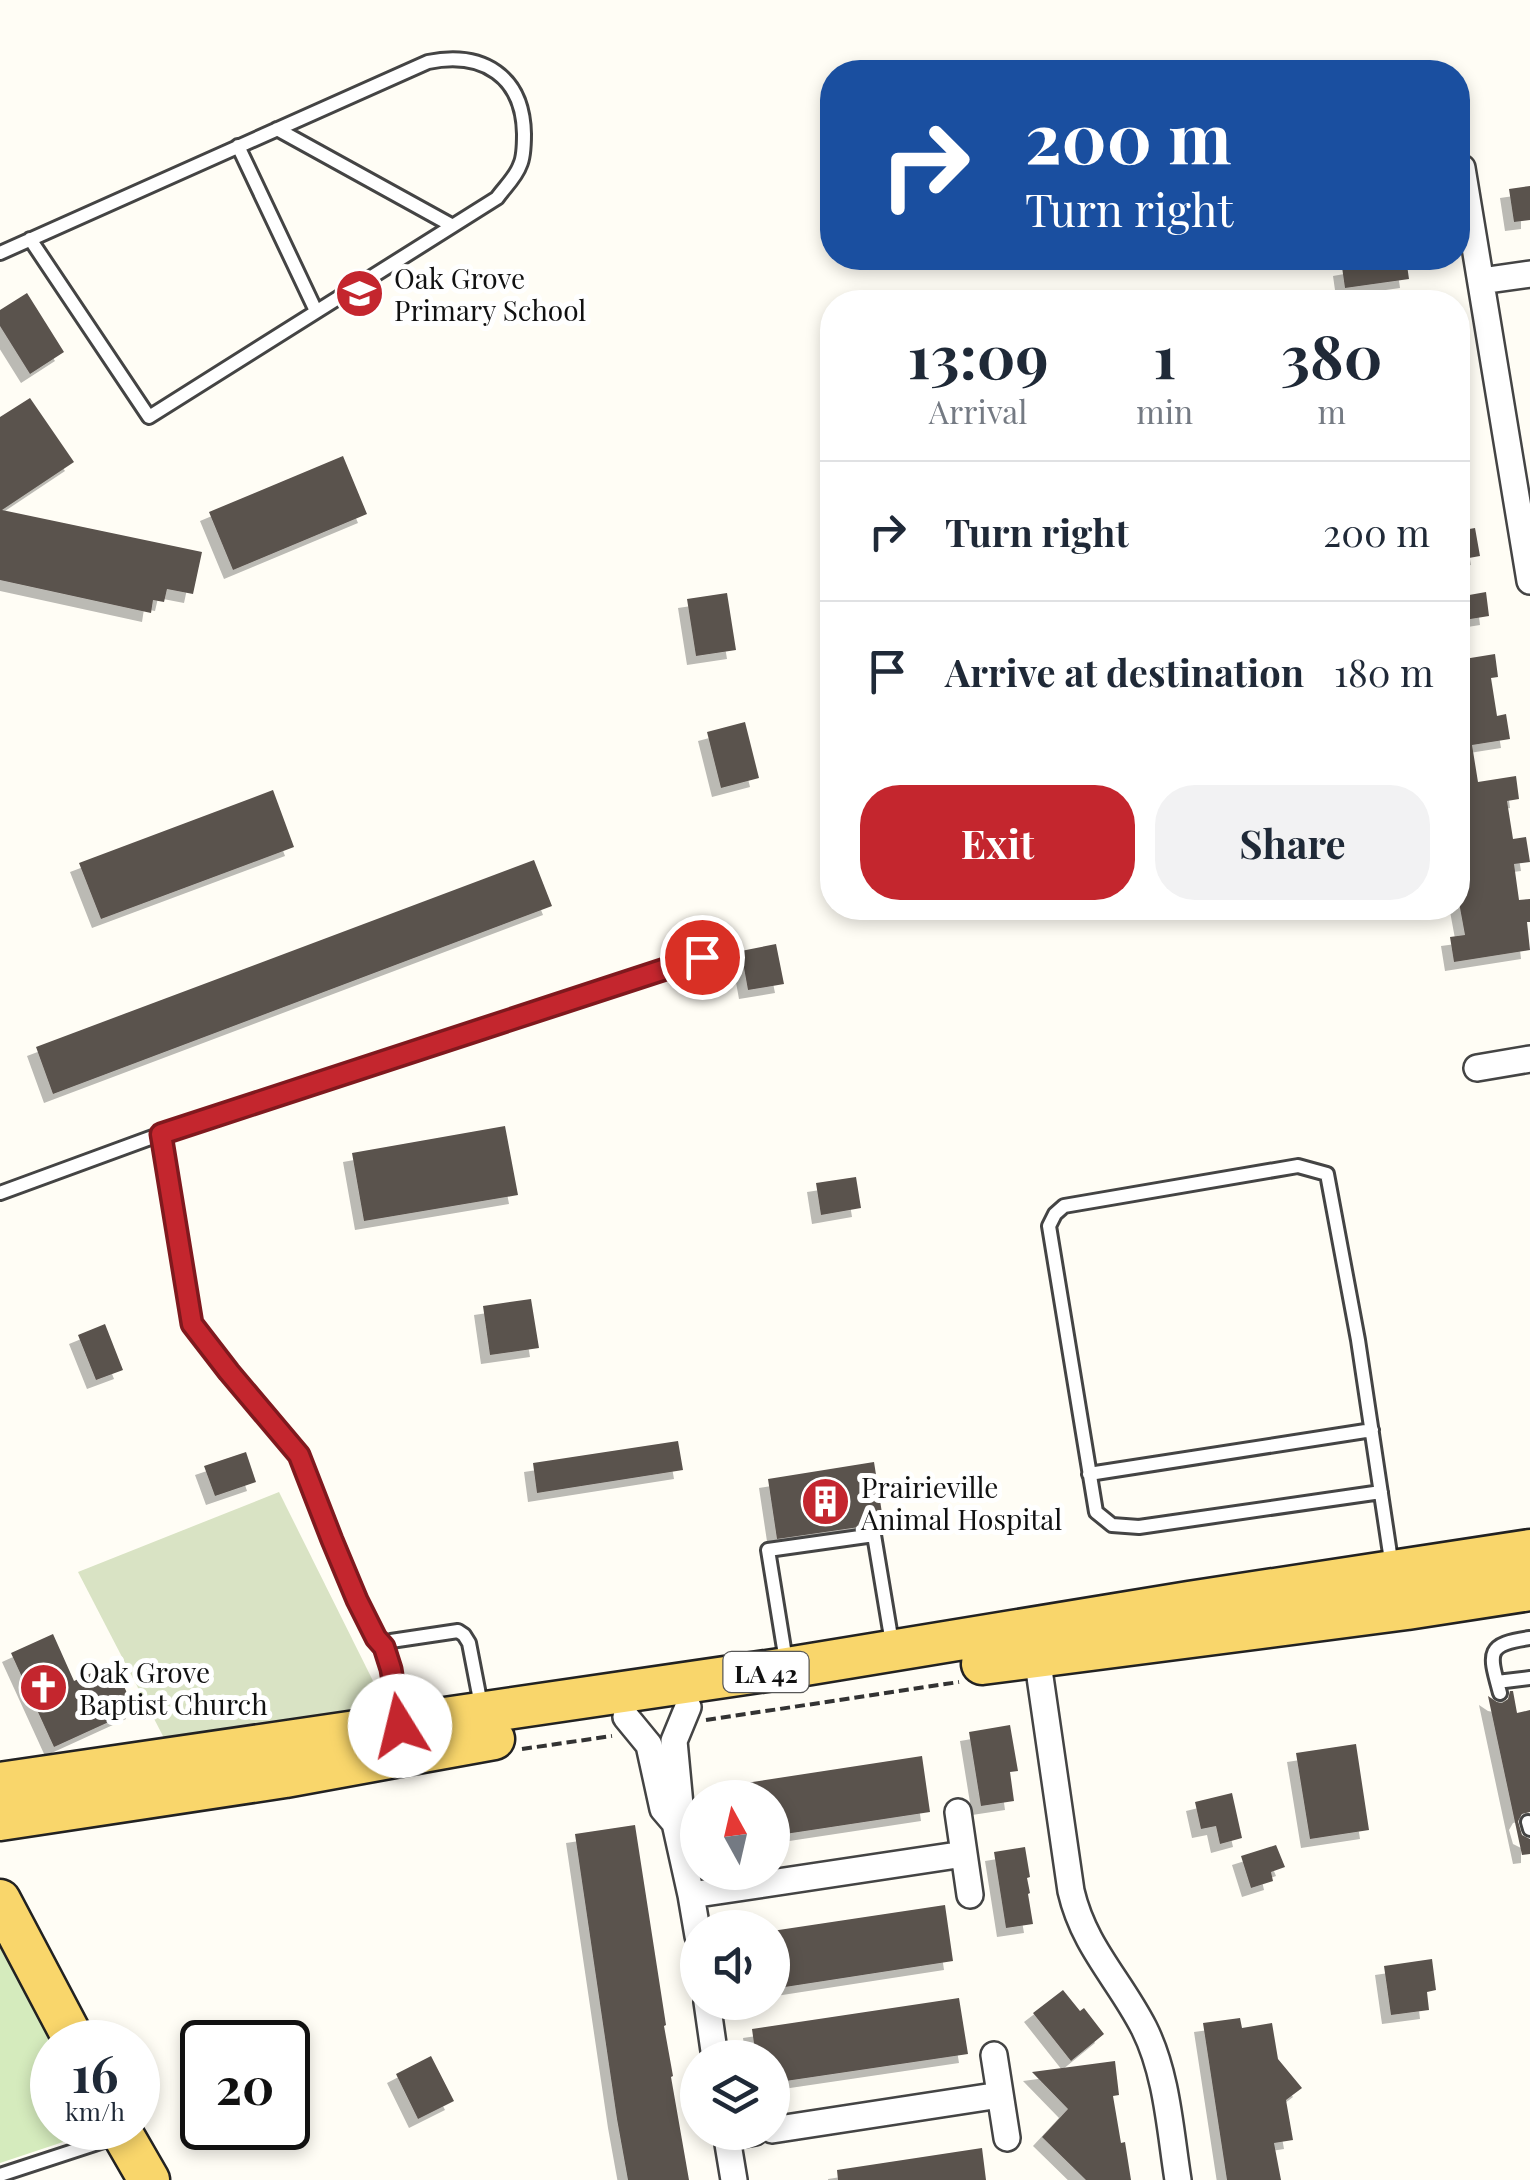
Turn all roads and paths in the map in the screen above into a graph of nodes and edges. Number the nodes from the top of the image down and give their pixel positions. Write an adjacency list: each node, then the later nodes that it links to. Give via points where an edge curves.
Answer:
1 (277, 129): 2 (lane); 4 (lane); 4 (lane, via 428,62 444,58 489,66 519,99 520,166 497,198)
2 (238, 146): 5 (lane); 9 (lane)
3 (1470, 216): 8 (street)
4 (452, 225): 9 (lane)
5 (30, 240): 6 (lane); 9 (lane, via 149,418)
6 (0, 253)
7 (1530, 274): 8 (street)
8 (1481, 281): 10 (street)
9 (316, 311)
10 (1530, 581)
11 (702, 957): 14 (lane)
12 (1530, 1060): 13 (street)
13 (1476, 1068)
14 (161, 1134): 15 (lane); 23 (lane, via 192,1324 299,1455 357,1600)
15 (0, 1194)
16 (1372, 1430): 17 (lane); 17 (lane, via 1327,1174 1298,1166 1064,1206 1055,1214 1049,1226); 18 (lane)
17 (1089, 1474): 18 (lane, via 1096,1512 1112,1525 1139,1527)
18 (1381, 1492): 20 (lane)
19 (1530, 1550): 20 (main road, LA 42)
20 (1393, 1570): 24 (main road, LA 42)
21 (1530, 1590): 25 (main road, LA 42)
22 (1530, 1638): 27 (lane, via 1501,1643 1493,1667 1498,1688)
23 (384, 1647): 29 (lane, via 458,1631 469,1643); 32 (lane)
24 (894, 1650): 26 (main road, LA 42); 26 (lane, via 874,1535 768,1550)
25 (1037, 1656): 30 (main road, LA 42); 53 (street, via 1077,1917 1152,2048)
26 (787, 1668): 29 (main road, LA 42)
27 (1530, 1678)
28 (962, 1682): 30 (path, via 710,1720)
29 (482, 1714): 32 (main road, LA 42)
30 (693, 1716): 31 (main road, LA 42); 33 (street)
31 (626, 1717): 33 (street); 36 (main road, LA 42)
32 (400, 1726): 34 (main road, LA 42)
33 (664, 1759): 38 (street, via 662,1809 675,1823)
34 (0, 1783)
35 (958, 1812): 37 (street)
36 (0, 1820)
37 (964, 1854): 38 (street); 39 (street)
38 (692, 1894): 40 (street)
39 (970, 1895)
40 (694, 1910)
41 (5, 1918): 42 (main road)
42 (63, 2020)
43 (994, 2056): 44 (street)
44 (1000, 2095): 45 (street); 46 (street)
45 (790, 2127)
46 (1007, 2138)
47 (69, 2150): 50 (lane)
48 (132, 2150): 51 (main road)
49 (729, 2150): 52 (street)
50 (0, 2175)
51 (149, 2180)
52 (734, 2180)
53 (1178, 2180)

